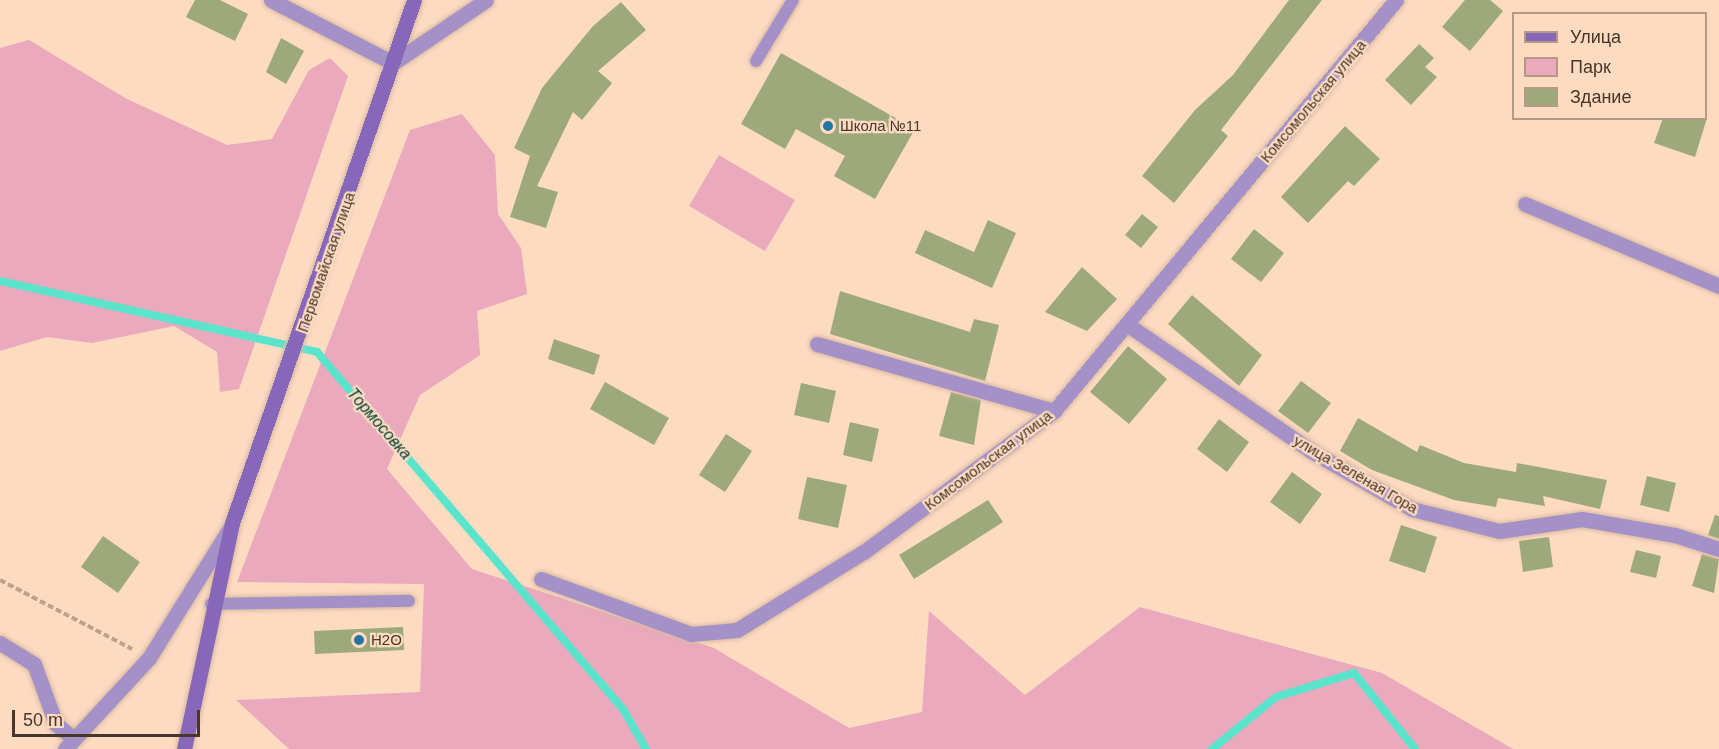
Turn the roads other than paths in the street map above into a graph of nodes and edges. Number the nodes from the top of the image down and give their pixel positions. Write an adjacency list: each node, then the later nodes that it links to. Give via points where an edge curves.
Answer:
1 (271, 0): 7 (street)
2 (414, 0): 7 (main road, Первомайская улица)
3 (486, 0): 7 (street)
4 (793, 0): 6 (lane)
5 (1396, 0): 10 (street, Комсомольская улица)
6 (756, 61)
7 (393, 63): 13 (main road, Первомайская улица, via 267,435)
8 (1525, 204): 9 (street)
9 (1719, 286)
10 (1128, 325): 12 (street, Комсомольская улица); 14 (street, улица Зелёная Гора, via 1311,451 1412,509 1499,531 1582,519 1675,535)
11 (817, 344): 12 (street)
12 (1054, 411): 15 (street, Комсомольская улица, via 865,551 737,630 691,634)
13 (232, 523): 17 (main road, Первомайская улица); 19 (street, Первомайская улица, via 149,658)
14 (1719, 549)
15 (541, 579)
16 (409, 601): 17 (lane)
17 (211, 604): 20 (main road, Первомайская улица)
18 (0, 643): 19 (street, via 34,664 56,724)
19 (70, 744)
20 (184, 749)

